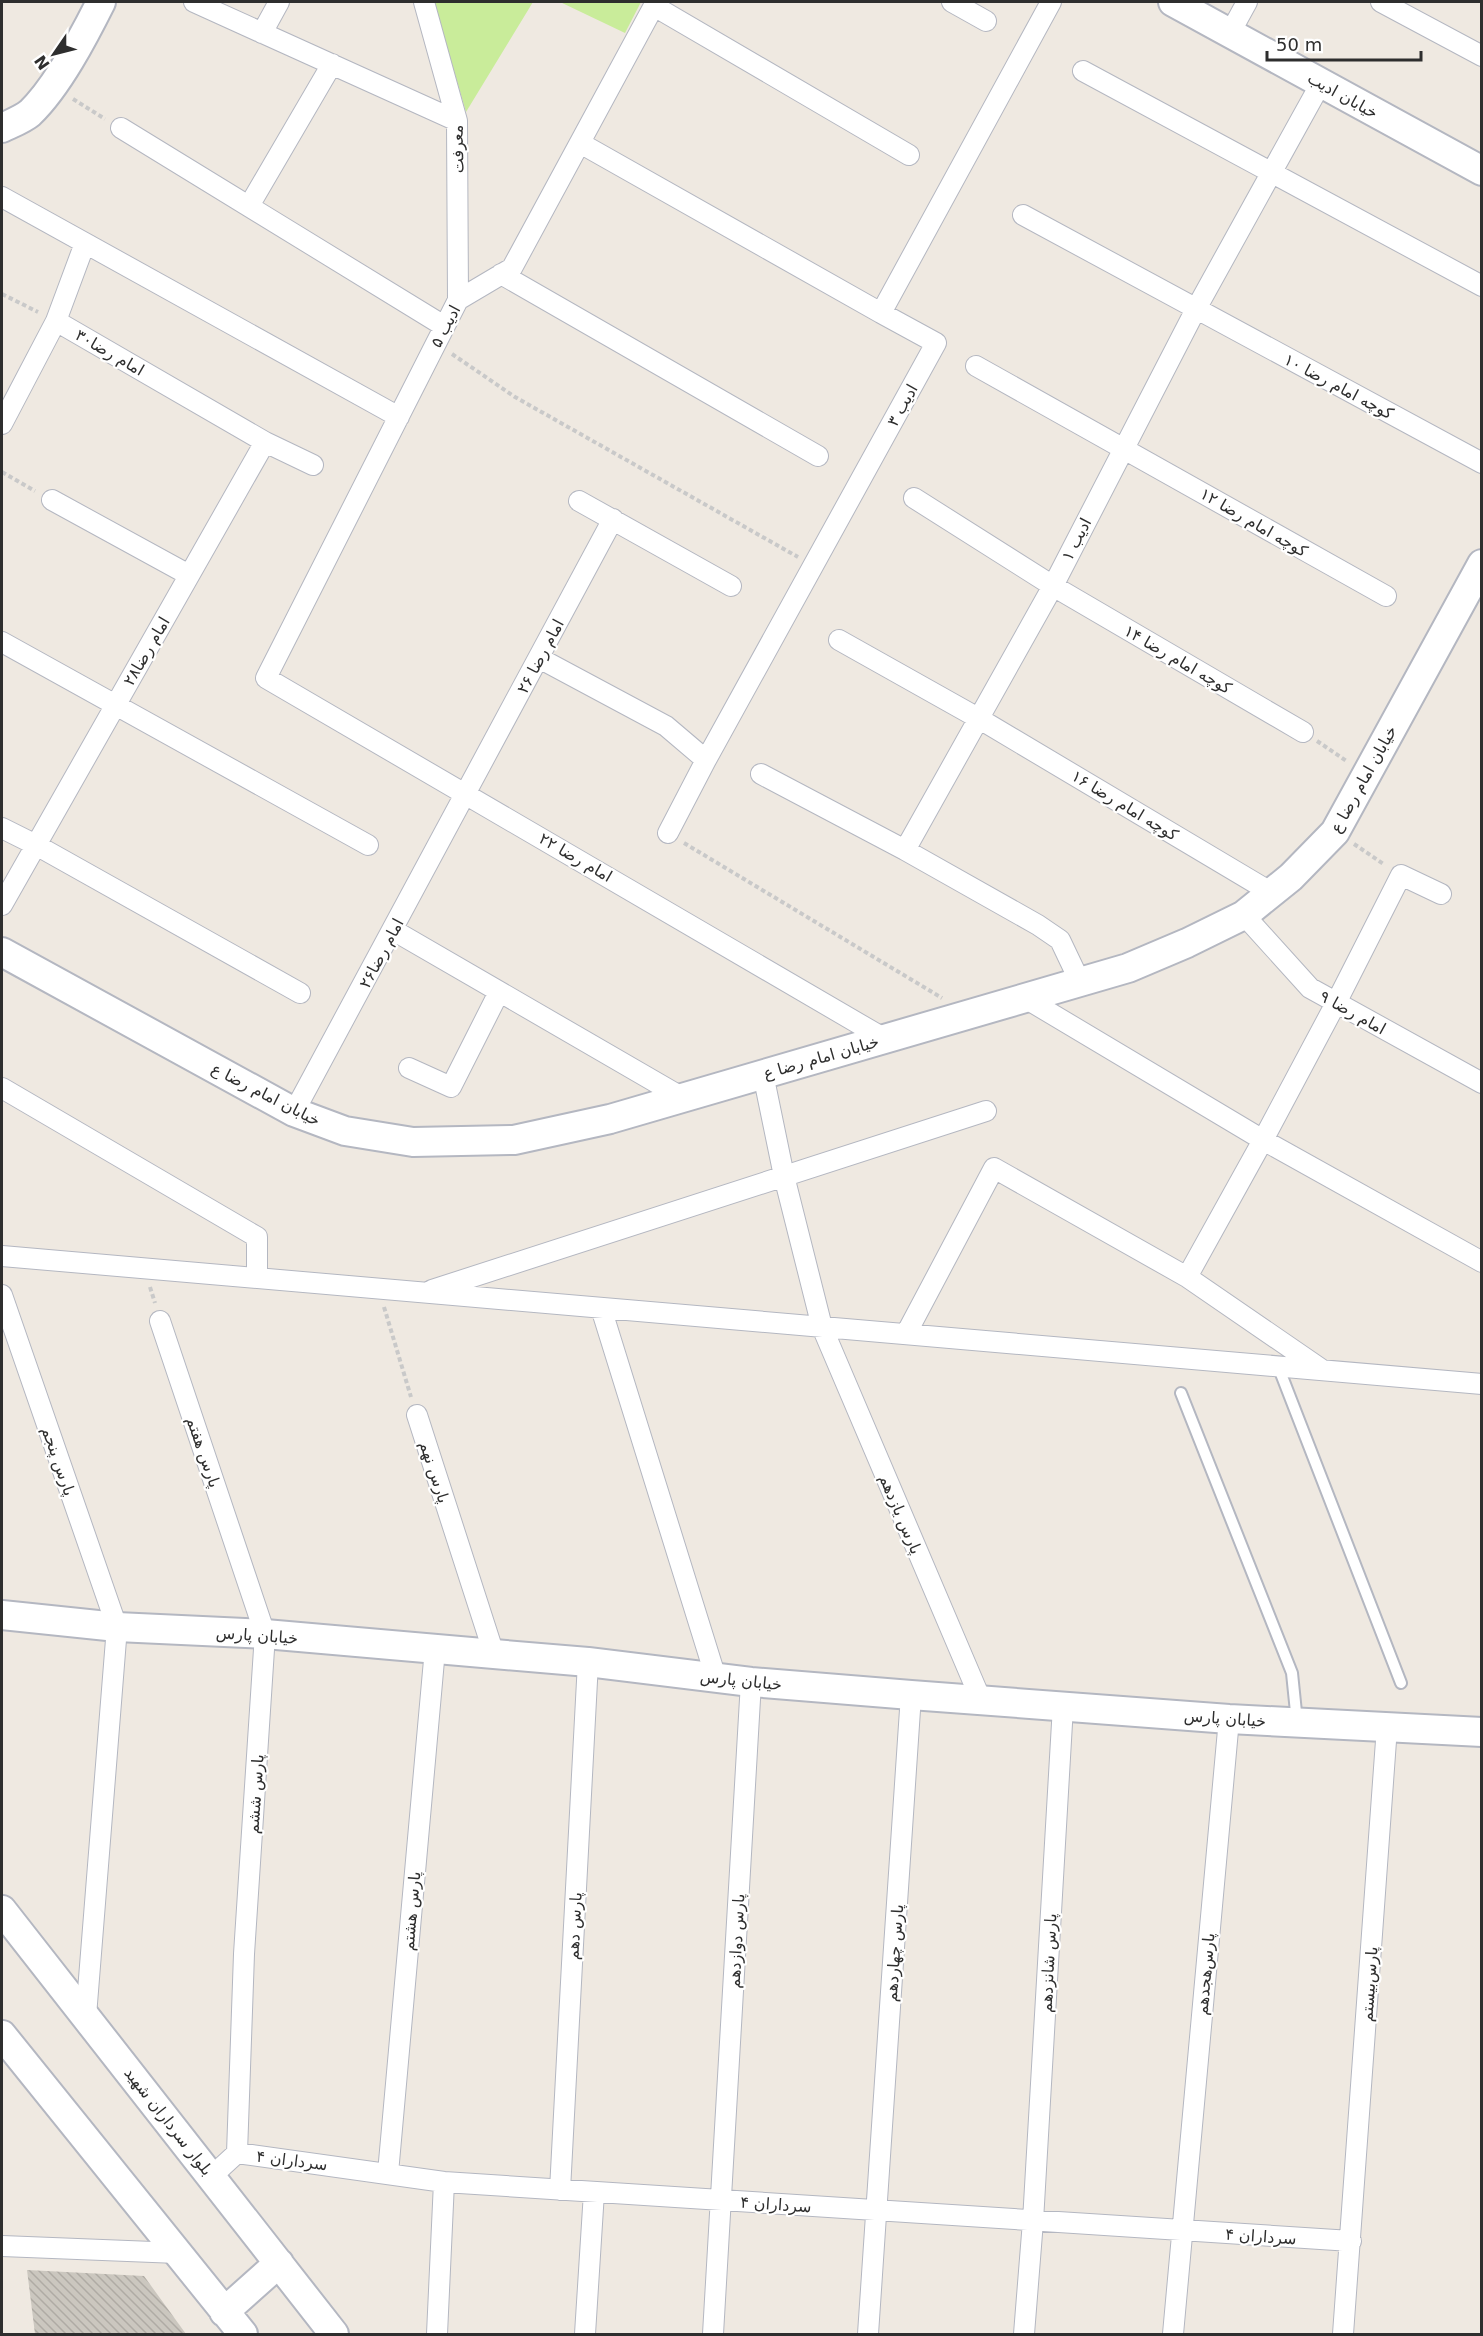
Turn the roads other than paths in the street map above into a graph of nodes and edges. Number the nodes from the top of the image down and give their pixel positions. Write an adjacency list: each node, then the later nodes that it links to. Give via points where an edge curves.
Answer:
1 (100, 2): 19 (main road, via 52,86 29,114)
2 (194, 2): 12 (street)
3 (279, 2): 12 (street)
4 (424, 2): 18 (street, معرفت)
5 (952, 2): 11 (street)
6 (1051, 2): 33 (street)
7 (1173, 2): 13 (main road, خیابان ادیب)
8 (1247, 2): 13 (street)
9 (1381, 2): 14 (street)
10 (655, 4): 21 (street, ادیب ۵); 22 (street)
11 (986, 21)
12 (262, 33): 15 (street)
13 (1230, 33): 17 (main road, خیابان ادیب)
14 (1482, 56)
15 (332, 64): 18 (street); 26 (street)
16 (1083, 71): 24 (street)
17 (1321, 83): 23 (main road, خیابان ادیب); 24 (street, ادیب ۱)
18 (457, 121): 31 (street, معرفت)
19 (2, 128)
20 (121, 128): 26 (street)
21 (580, 143): 29 (street, ادیب ۵, via 512,268); 33 (street)
22 (909, 155)
23 (1482, 171)
24 (1272, 172): 30 (street); 32 (street, ادیب ۱)
25 (2, 197): 28 (street)
26 (249, 206): 35 (street)
27 (1023, 215): 32 (street, کوچه امام رضا ۱۰)
28 (85, 243): 34 (street); 37 (street)
29 (501, 274): 31 (street, ادیب ۵); 41 (street)
30 (1482, 286)
31 (458, 300): 35 (street, ادیب ۵)
32 (1196, 309): 40 (street, ادیب ۱); 42 (street, کوچه امام رضا ۱۰)
33 (881, 313): 60 (street, ادیب ۳, via 936,343)
34 (56, 321): 38 (street, امام رضا۳۰); 39 (street, امام رضا۳۰)
35 (444, 326): 37 (street, ادیب ۵)
36 (976, 366): 40 (street, کوچه امام رضا ۱۲)
37 (399, 417): 56 (street, ادیب ۵)
38 (2, 424)
39 (265, 442): 43 (street); 49 (street, امام رضا۲۸)
40 (1123, 447): 51 (street, ادیب ۱); 52 (street, کوچه امام رضا ۱۲)
41 (818, 456)
42 (1482, 463)
43 (313, 465)
44 (914, 498): 51 (street, کوچه امام رضا ۱۴)
45 (52, 500): 49 (street)
46 (579, 501): 47 (street)
47 (613, 519): 50 (street); 55 (street, امام رضا ۲۶)
48 (1482, 564): 68 (main road, خیابان امام رضا ع, via 1335,832)
49 (189, 575): 57 (street, امام رضا۲۸)
50 (731, 586)
51 (1053, 586): 58 (street, ادیب ۱); 59 (street, کوچه امام رضا ۱۴)
52 (1386, 596)
53 (839, 640): 58 (street, کوچه امام رضا ۱۶)
54 (2, 642): 57 (street)
55 (539, 658): 60 (street, via 666,726); 62 (street, امام رضا ۲۶)
56 (266, 678): 62 (street, امام رضا ۲۲)
57 (116, 705): 65 (street, امام رضا۲۸); 66 (street)
58 (978, 718): 67 (street, ادیب ۱); 68 (street, کوچه امام رضا ۱۶)
59 (1303, 732)
60 (706, 760): 64 (street, ادیب ۳)
61 (761, 774): 67 (street)
62 (467, 793): 72 (street, امام رضا۲۶); 79 (street, امام رضا ۲۲)
63 (2, 828): 65 (street)
64 (668, 833)
65 (36, 845): 70 (street, امام رضا۲۸); 76 (street)
66 (368, 845)
67 (905, 850): 74 (street, via 1060,940)
68 (1272, 893): 71 (main road, خیابان امام رضا ع)
69 (1441, 894): 78 (street, via 1401,875)
70 (2, 905)
71 (1244, 915): 74 (main road, خیابان امام رضا ع, via 1128,968); 78 (street, امام رضا ۹, via 1310,988)
72 (393, 930): 75 (street); 86 (street, امام رضا۲۶)
73 (2, 952): 86 (main road, خیابان امام رضا ع)
74 (1080, 982): 77 (main road, خیابان امام رضا ع)
75 (499, 992): 80 (street, via 451,1087); 84 (street)
76 (300, 993)
77 (1025, 998): 79 (main road, خیابان امام رضا ع); 87 (street)
78 (1336, 1003): 82 (street, امام رضا ۹); 87 (street)
79 (885, 1039): 81 (main road, خیابان امام رضا ع)
80 (409, 1068)
81 (763, 1074): 84 (main road, خیابان امام رضا ع); 88 (street, پارس‌‌ یازدهم)
82 (1482, 1083)
83 (2, 1088): 92 (street, via 257,1237)
84 (683, 1098): 86 (main road, خیابان امام رضا ع, via 513,1140 413,1142 345,1131)
85 (986, 1111): 88 (street)
86 (294, 1112)
87 (1263, 1140): 90 (street); 91 (street)
88 (784, 1176): 93 (street); 97 (street, پارس‌‌ یازدهم)
89 (2, 1256): 92 (street)
90 (1482, 1262)
91 (1187, 1277): 98 (street, via 994,1168); 100 (street)
92 (257, 1278): 93 (street)
93 (424, 1292): 95 (street)
94 (2, 1295): 105 (street, پارس‌‌ پنجم)
95 (601, 1308): 97 (street); 110 (street)
96 (160, 1321): 106 (street, پارس‌‌ هفتم)
97 (822, 1327): 98 (street); 114 (street, پارس‌‌ یازدهم)
98 (906, 1334): 99 (street)
99 (1278, 1366): 100 (street); 112 (lane)
100 (1321, 1370): 101 (street)
101 (1482, 1384)
102 (1181, 1393): 117 (lane, via 1292,1673)
103 (417, 1415): 108 (street, پارس‌‌ نهم)
104 (2, 1615): 105 (main road, خیابان پارس)
105 (117, 1627): 106 (main road, خیابان پارس); 121 (street)
106 (265, 1634): 107 (main road, خیابان پارس); 123 (street, پارس‌‌ ششم, via 244,1954)
107 (435, 1649): 108 (main road, خیابان پارس); 124 (street, پارس‌‌ هشتم)
108 (494, 1654): 109 (main road, خیابان پارس)
109 (588, 1662): 110 (main road, خیابان پارس); 127 (street, پارس‌‌ دهم)
110 (716, 1678): 111 (main road, خیابان پارس)
111 (751, 1682): 113 (main road, خیابان پارس); 129 (street, پارس‌‌ دوازدهم)
112 (1401, 1683)
113 (911, 1695): 114 (main road, خیابان پارس); 130 (street, پارس‌‌ چهاردهم)
114 (981, 1700): 115 (main road, خیابان پارس)
115 (1063, 1706): 116 (main road, خیابان پارس); 131 (street, پارس‌‌ شانزدهم)
116 (1229, 1719): 117 (main road, خیابان پارس); 132 (street, پارس‌‌هجدهم)
117 (1297, 1722): 118 (main road, خیابان پارس)
118 (1387, 1727): 119 (main road, خیابان پارس); 133 (street, پارس‌بیستم)
119 (1482, 1732)
120 (2, 1910): 121 (main road, بلوار سرداران شهید)
121 (86, 2016): 125 (main road, بلوار سرداران شهید)
122 (4, 2042): 135 (main road)
123 (237, 2153): 124 (street, سرداران ۴); 125 (street, سرداران ۴)
124 (388, 2172): 126 (street, سرداران ۴)
125 (212, 2176): 136 (main road, بلوار سرداران شهید)
126 (444, 2182): 127 (street, سرداران ۴); 140 (street)
127 (560, 2190): 128 (street, سرداران ۴)
128 (594, 2192): 129 (street, سرداران ۴); 141 (street)
129 (721, 2200): 130 (street, سرداران ۴); 142 (street, پارس‌‌ دوازدهم)
130 (877, 2211): 131 (street, سرداران ۴); 143 (street, پارس‌‌ چهاردهم)
131 (1033, 2221): 132 (street, سرداران ۴); 144 (street, پارس‌‌ شانزدهم)
132 (1182, 2230): 133 (street, سرداران ۴); 145 (street, پارس‌‌هجدهم)
133 (1351, 2241): 146 (street, پارس‌بیستم)
134 (2, 2246): 135 (street)
135 (178, 2253): 137 (main road)
136 (279, 2263): 137 (main road); 139 (main road, بلوار سرداران شهید)
137 (224, 2312): 138 (main road)
138 (243, 2334)
139 (334, 2334)
140 (437, 2334)
141 (585, 2334)
142 (713, 2334)
143 (868, 2334)
144 (1024, 2334)
145 (1173, 2334)
146 (1343, 2334)

